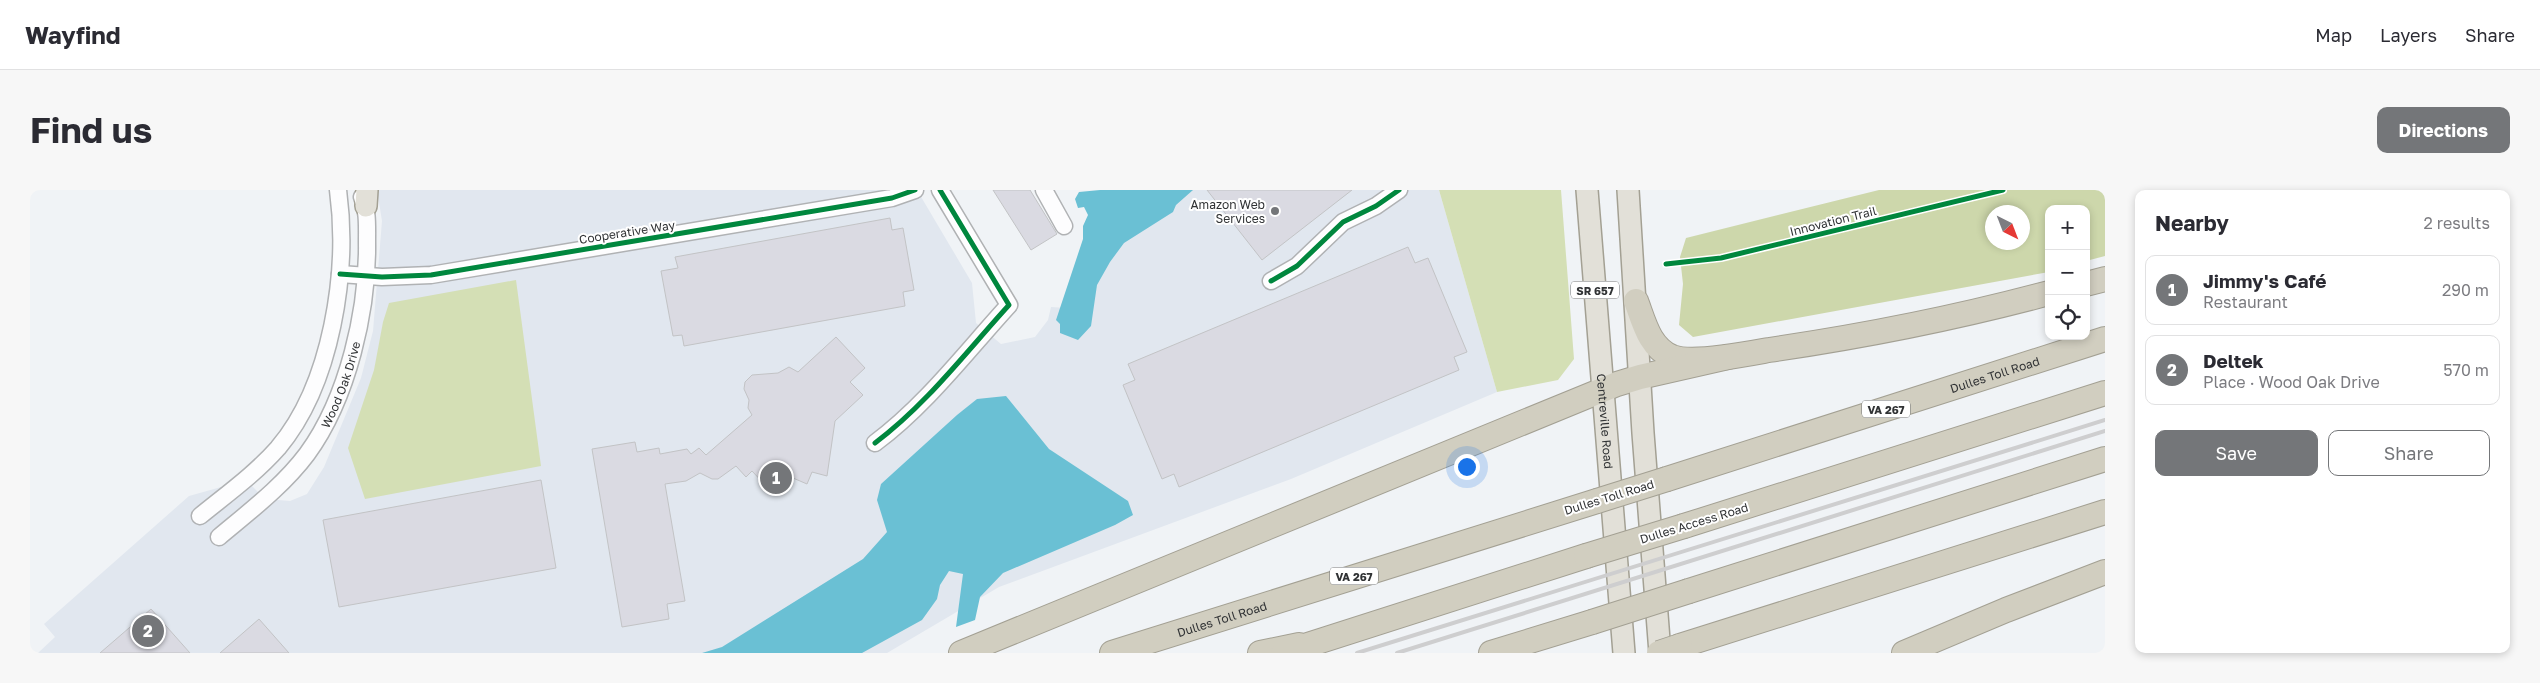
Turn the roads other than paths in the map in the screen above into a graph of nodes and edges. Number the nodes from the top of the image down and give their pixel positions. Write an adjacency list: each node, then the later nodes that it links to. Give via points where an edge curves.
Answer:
1 (338, 190): 10 (street, Wood Oak Drive)
2 (916, 190): 11 (street, Cooperative Way, via 892,198 431,275)
3 (940, 190): 22 (street, via 1009,305 925,398)
4 (1044, 190): 9 (street)
5 (1400, 190): 13 (street, via 1343,222 1297,266)
6 (1587, 190): 20 (main road, Centreville Road / SR 657)
7 (1628, 190): 16 (main road, SR 657)
8 (364, 195): 11 (street, Wood Oak Drive)
9 (1064, 226)
10 (340, 274): 11 (street, Cooperative Way); 25 (street, Wood Oak Drive, via 326,348 299,417 271,456)
11 (366, 276): 26 (street, Wood Oak Drive, via 353,347 326,423 291,474)
12 (2105, 279): 14 (highway)
13 (1271, 281)
14 (2090, 283)
15 (2045, 294): 18 (highway, via 1915,326)
16 (1636, 301): 18 (highway, via 1648,334 1666,354 1682,359); 19 (main road, SR 657)
17 (2105, 339): 31 (highway, Dulles Toll Road / VA 267, bridge)
18 (1728, 357): 19 (highway)
19 (1640, 377): 20 (highway); 29 (main road, SR 657)
20 (1604, 390): 30 (highway); 35 (main road, Centreville Road / SR 657)
21 (2105, 393): 28 (highway, Dulles Access Road, bridge)
22 (875, 443)
23 (2105, 459): 34 (highway, bridge)
24 (2105, 512): 29 (highway)
25 (200, 516)
26 (219, 537)
27 (2105, 572): 36 (highway)
28 (1322, 640): 32 (highway); 33 (highway, Dulles Access Road)
29 (1666, 651)
30 (960, 653)
31 (1112, 653)
32 (1260, 653)
33 (1283, 653)
34 (1491, 653)
35 (1624, 653)
36 (1904, 653)

